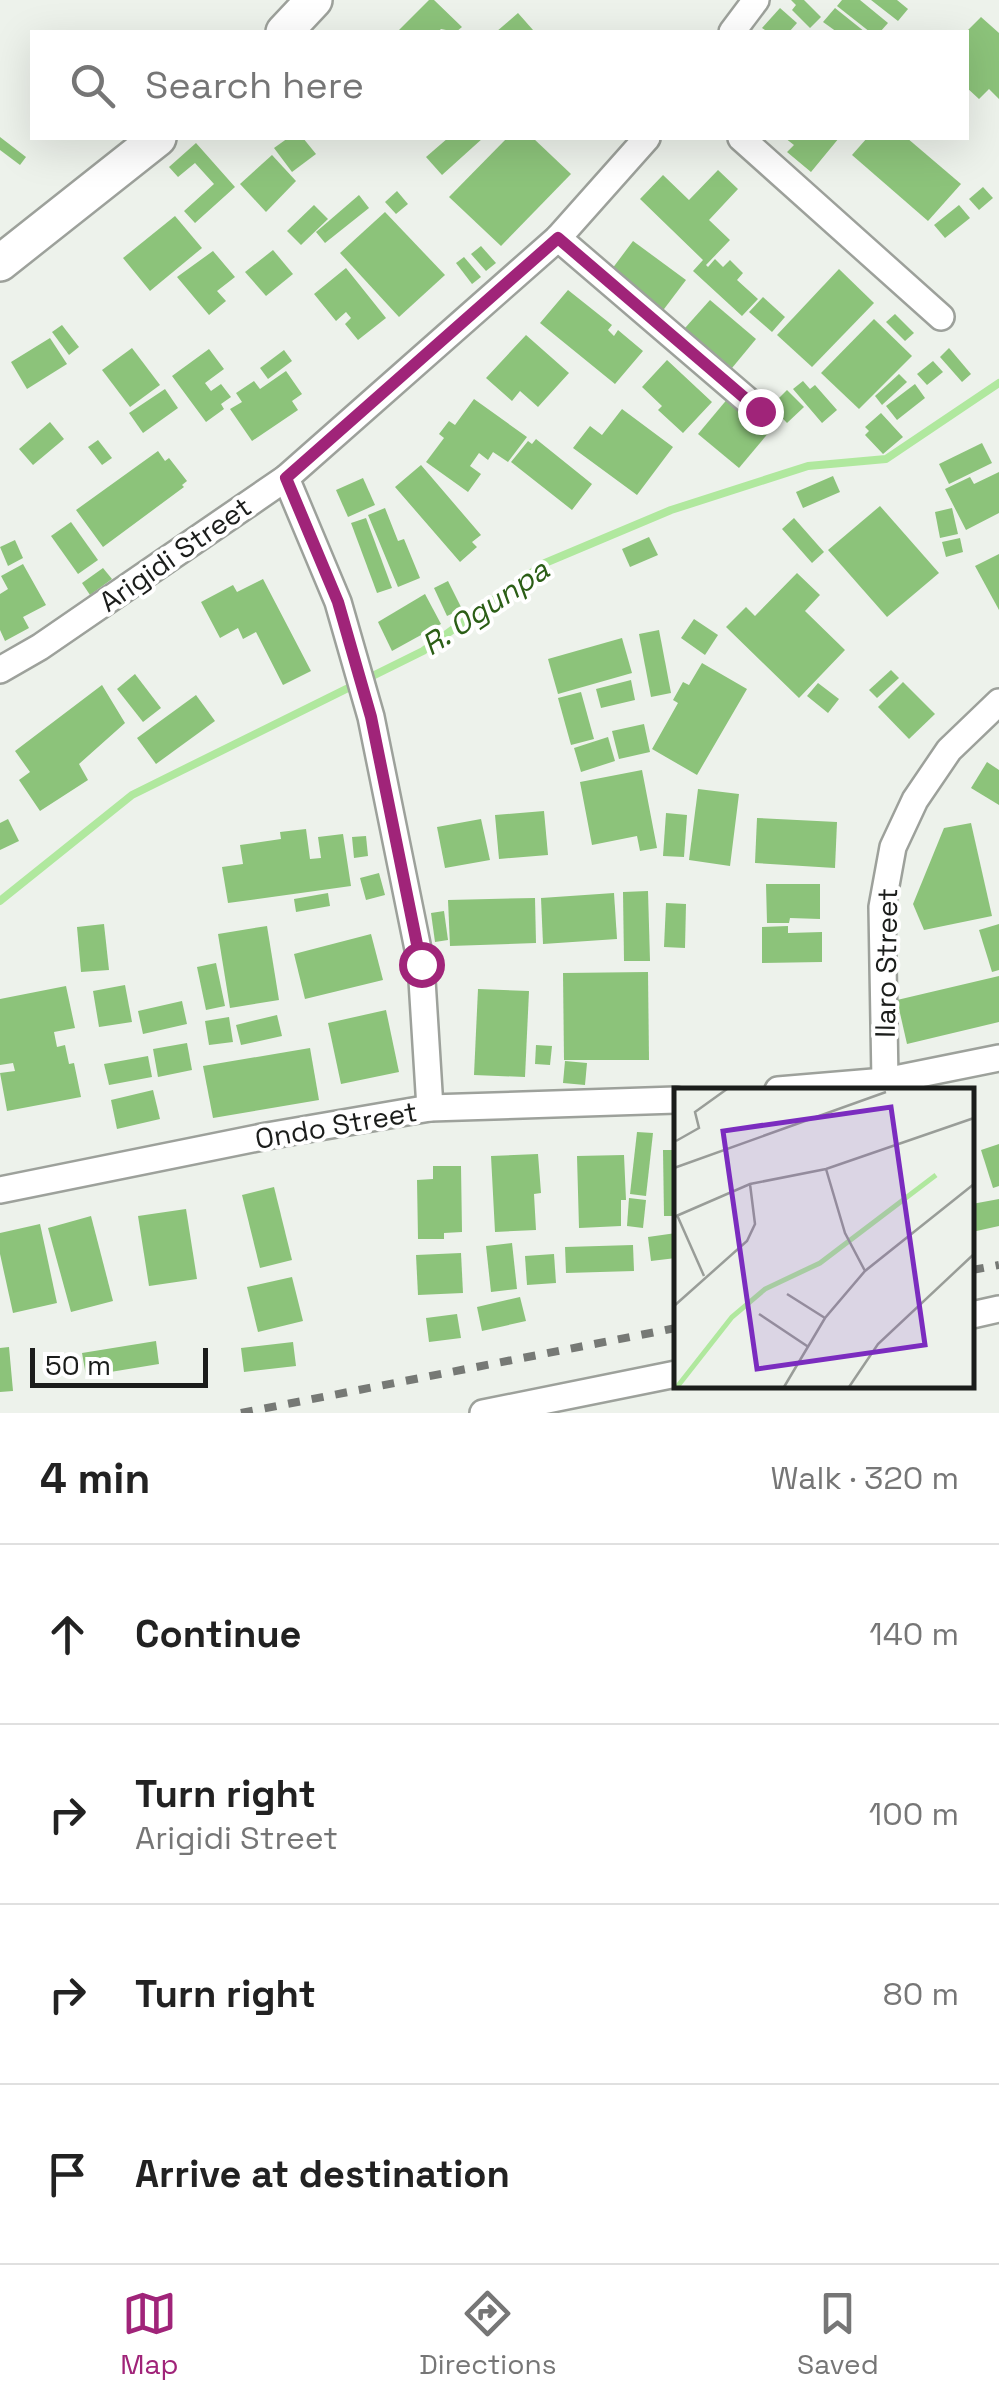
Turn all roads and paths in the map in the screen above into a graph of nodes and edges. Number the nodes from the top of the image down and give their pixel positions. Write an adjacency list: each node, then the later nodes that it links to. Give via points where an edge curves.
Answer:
1 (314, 0): 3 (main road)
2 (756, 0): 4 (street)
3 (286, 30)
4 (734, 30)
5 (155, 140): 9 (main road)
6 (645, 140): 8 (street, Arigidi Street)
7 (744, 140): 10 (street)
8 (558, 238): 11 (street); 12 (street, Arigidi Street)
9 (0, 263)
10 (942, 317)
11 (760, 411)
12 (286, 478): 13 (street, Arigidi Street); 19 (street, via 338,602 371,717 421,964)
13 (0, 670)
14 (999, 702): 16 (street, Ilaro Street, via 950,750 892,846 882,907)
15 (999, 1058): 16 (street)
16 (885, 1080): 17 (street)
17 (799, 1088)
18 (674, 1100): 19 (street, Ondo Street)
19 (430, 1108): 20 (street, Ondo Street)
20 (0, 1190)
21 (999, 1309): 22 (street)
22 (974, 1315)
23 (674, 1374): 24 (street)
24 (484, 1413)

